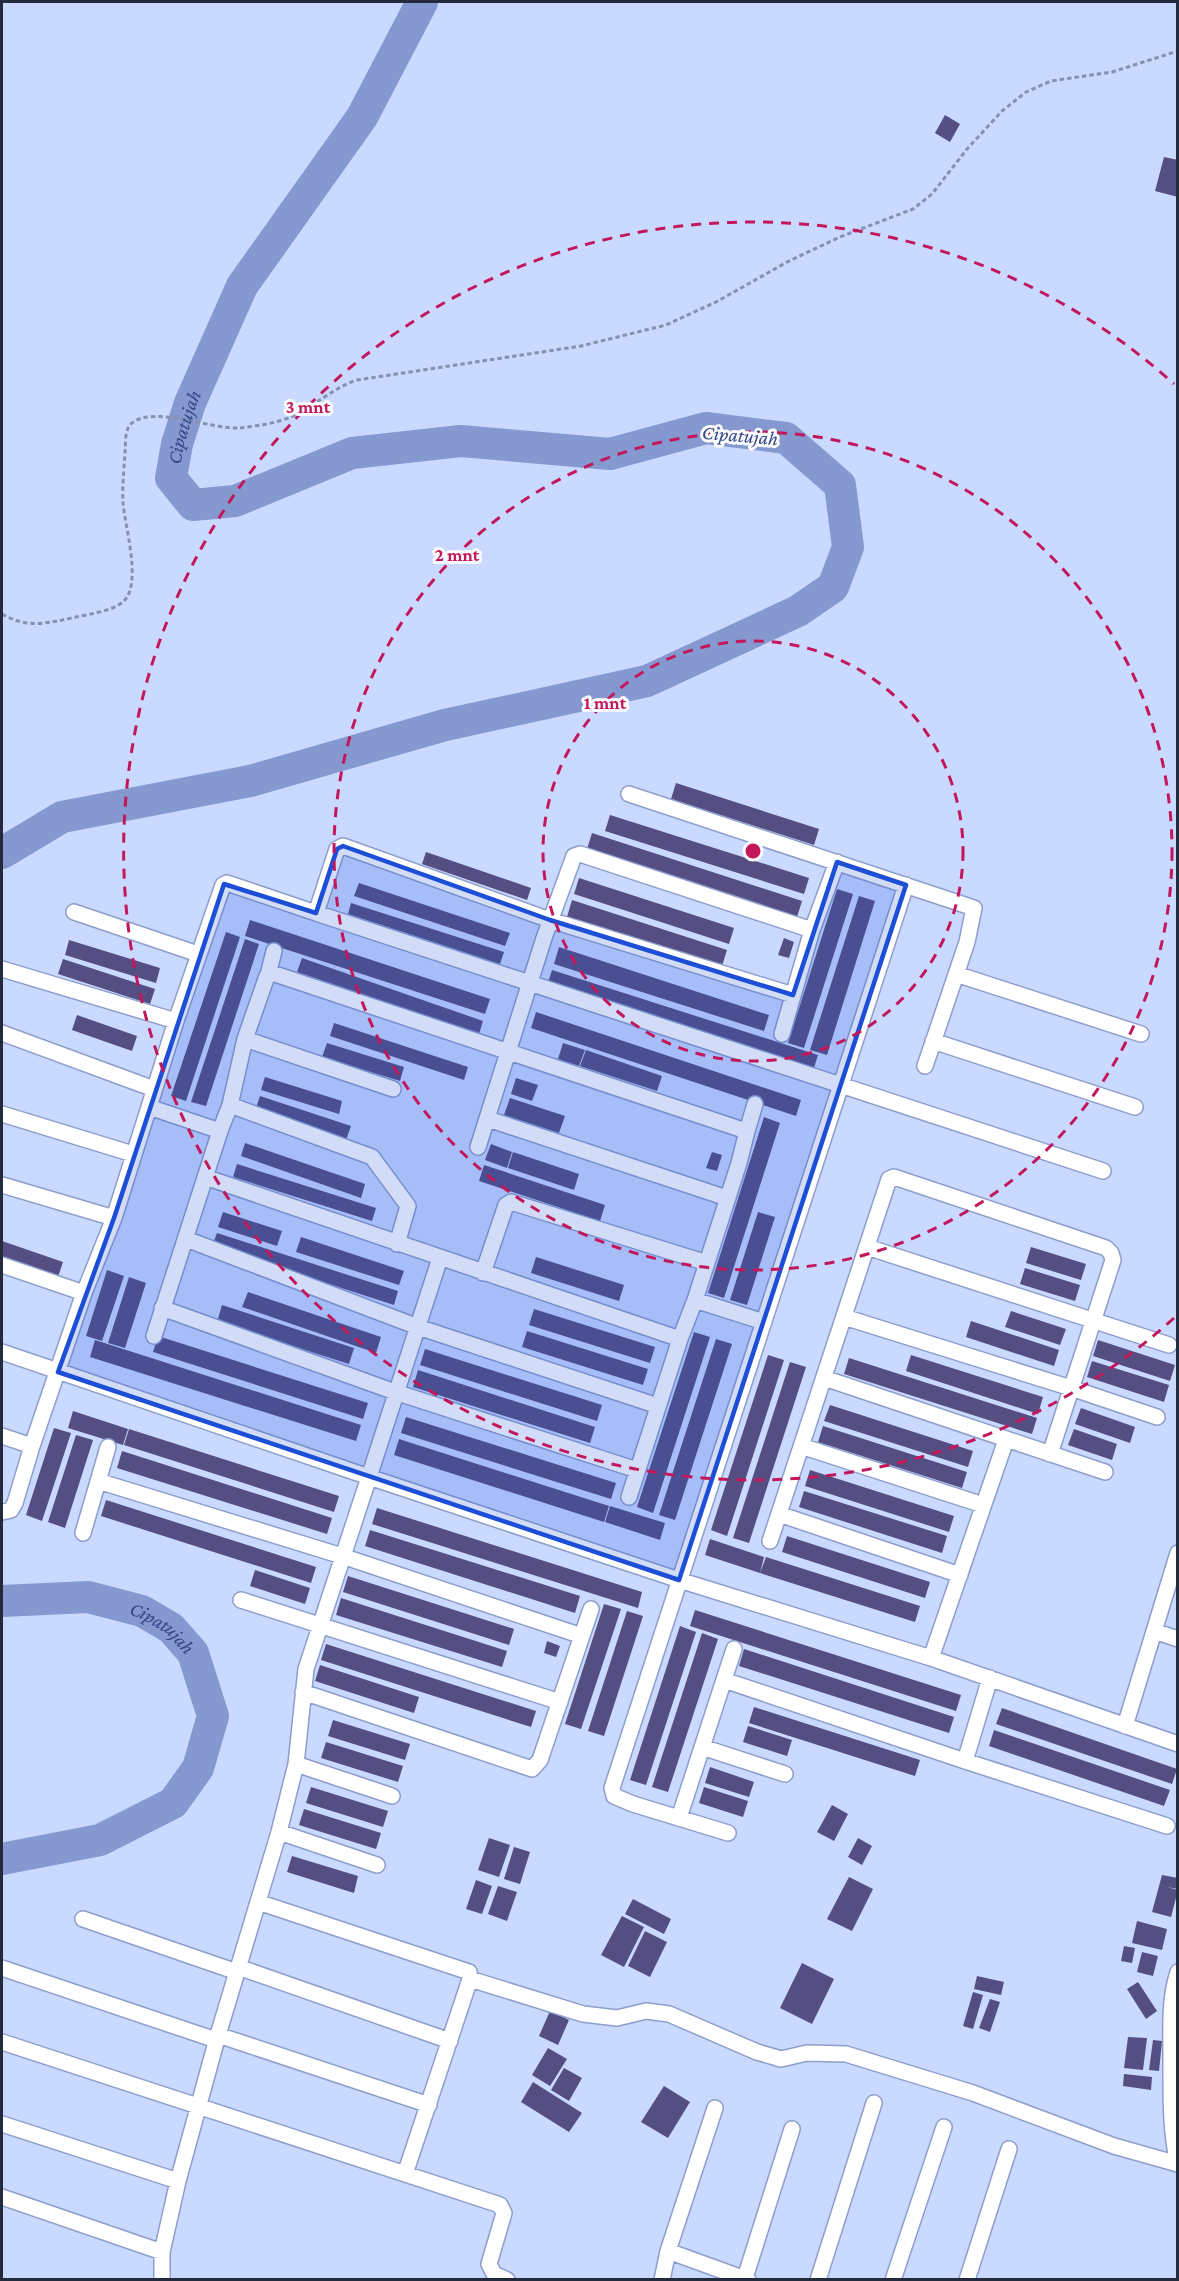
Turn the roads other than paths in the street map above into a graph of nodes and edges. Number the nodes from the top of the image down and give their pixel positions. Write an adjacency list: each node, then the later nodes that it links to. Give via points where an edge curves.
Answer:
1 (629, 794): 2 (street)
2 (837, 862): 3 (street); 7 (street)
3 (906, 885): 11 (street, via 974,908); 23 (street)
4 (74, 912): 9 (street)
5 (316, 913): 6 (street, via 337,849 343,846); 9 (street, via 225,883); 13 (street)
6 (550, 920): 7 (street, via 572,858 580,854); 13 (street); 14 (street)
7 (812, 930): 14 (street)
8 (274, 951): 12 (street)
9 (198, 954): 15 (street)
10 (2, 969): 15 (street)
11 (956, 974): 18 (street); 20 (street)
12 (268, 975): 19 (street); 21 (street, via 272,973)
13 (530, 985): 21 (street); 23 (street)
14 (793, 995): 17 (street)
15 (176, 1021): 24 (street)
16 (2, 1033): 24 (street)
17 (782, 1034)
18 (1141, 1034)
19 (245, 1040): 25 (street); 27 (street)
20 (933, 1041): 22 (street); 29 (street)
21 (509, 1051): 31 (street); 33 (street)
22 (925, 1066)
23 (842, 1085): 36 (street); 53 (street)
24 (154, 1089): 28 (street)
25 (393, 1089)
26 (755, 1104): 33 (street)
27 (230, 1105): 32 (street); 42 (street, via 372,1157 408,1206)
28 (149, 1107): 32 (street); 35 (street)
29 (1135, 1107)
30 (2, 1114): 35 (street)
31 (488, 1119): 34 (street); 39 (street)
32 (220, 1131): 37 (street)
33 (747, 1131): 39 (street)
34 (478, 1147)
35 (133, 1154): 40 (street)
36 (1103, 1171)
37 (205, 1177): 41 (street); 42 (street)
38 (2, 1185): 40 (street)
39 (727, 1198): 45 (street)
40 (114, 1218): 48 (street)
41 (186, 1239): 50 (street); 54 (street)
42 (397, 1244): 44 (street)
43 (867, 1246): 51 (street); 52 (street); 52 (street, via 889,1179 901,1179 1109,1250 1113,1260)
44 (440, 1258): 47 (street); 54 (street)
45 (707, 1263): 47 (street, via 512,1202 506,1206); 49 (street)
46 (2, 1265): 48 (street)
47 (483, 1273): 56 (street)
48 (84, 1293): 59 (street)
49 (695, 1300): 53 (street); 56 (street)
50 (162, 1308): 55 (street); 62 (street)
51 (844, 1317): 60 (street); 61 (street)
52 (1095, 1320): 57 (street); 61 (street)
53 (764, 1322): 84 (street)
54 (418, 1327): 62 (street); 63 (street)
55 (154, 1336)
56 (680, 1339): 63 (street)
57 (1169, 1346)
58 (2, 1352): 59 (street)
59 (58, 1372): 67 (street); 73 (street)
60 (824, 1378): 66 (street); 68 (street)
61 (1071, 1388): 64 (street); 70 (street)
62 (395, 1392): 71 (street); 73 (street)
63 (658, 1407): 71 (street)
64 (1157, 1417)
65 (2, 1436): 67 (street)
66 (1006, 1440): 70 (street); 76 (street)
67 (32, 1446): 77 (street, via 13,1507)
68 (801, 1446): 76 (street); 78 (street)
69 (108, 1447): 74 (street)
70 (1050, 1454): 72 (street)
71 (637, 1470): 75 (street)
72 (1105, 1472)
73 (369, 1477): 81 (street); 84 (street)
74 (98, 1481): 79 (street); 81 (street)
75 (629, 1497)
76 (983, 1505): 83 (street)
77 (2, 1512)
78 (778, 1514): 80 (street); 83 (street)
79 (83, 1533)
80 (770, 1541)
81 (342, 1556): 87 (street); 89 (street)
82 (1177, 1559): 88 (street)
83 (960, 1575): 92 (street)
84 (679, 1580): 92 (street); 104 (street, via 612,1788 614,1796 622,1800)
85 (241, 1600): 87 (street)
86 (591, 1609): 89 (street)
87 (319, 1626): 95 (street); 96 (street)
88 (1154, 1631): 90 (street); 97 (street)
89 (582, 1636): 96 (street)
90 (1178, 1639)
91 (734, 1649): 94 (street)
92 (931, 1658): 93 (street)
93 (990, 1678): 97 (street); 100 (street)
94 (724, 1680): 99 (street); 100 (street)
95 (303, 1692): 96 (street, via 529,1769 540,1761); 101 (street)
96 (560, 1702)
97 (1125, 1726): 98 (street)
98 (1178, 1744)
99 (702, 1747): 102 (street); 104 (street)
100 (965, 1761): 105 (street)
101 (296, 1764): 103 (street); 106 (street)
102 (785, 1774)
103 (392, 1796)
104 (679, 1818): 107 (street)
105 (1167, 1826)
106 (279, 1832): 108 (street); 109 (street)
107 (728, 1833)
108 (377, 1865)
109 (258, 1902): 112 (street); 114 (street, via 466,1969)
110 (83, 1919): 112 (street)
111 (2, 1968): 115 (street)
112 (238, 1970): 115 (street); 116 (street)
113 (1178, 1972): 126 (street, via 1171,1994 1170,2106)
114 (470, 1979): 116 (street); 126 (street, via 583,2014 617,2018 646,2011 669,2014 781,2059 807,2053 846,2054 973,2093 1114,2146)
115 (217, 2038): 119 (street); 120 (street)
116 (450, 2041): 119 (street)
117 (2, 2042): 120 (street)
118 (874, 2103): 136 (street)
119 (429, 2105): 127 (street)
120 (199, 2107): 127 (street); 128 (street)
121 (715, 2108): 130 (street)
122 (2, 2124): 128 (street)
123 (944, 2127): 137 (street)
124 (792, 2129): 132 (street)
125 (1009, 2149): 138 (street)
126 (1178, 2164)
127 (405, 2174): 134 (street, via 502,2207 504,2213 489,2264 494,2274)
128 (178, 2181): 131 (street)
129 (2, 2197): 131 (street)
130 (668, 2251): 132 (street); 135 (street)
131 (162, 2252): 133 (street)
132 (746, 2279)
133 (162, 2280)
134 (507, 2280)
135 (662, 2280)
136 (818, 2280)
137 (893, 2280)
138 (967, 2280)

